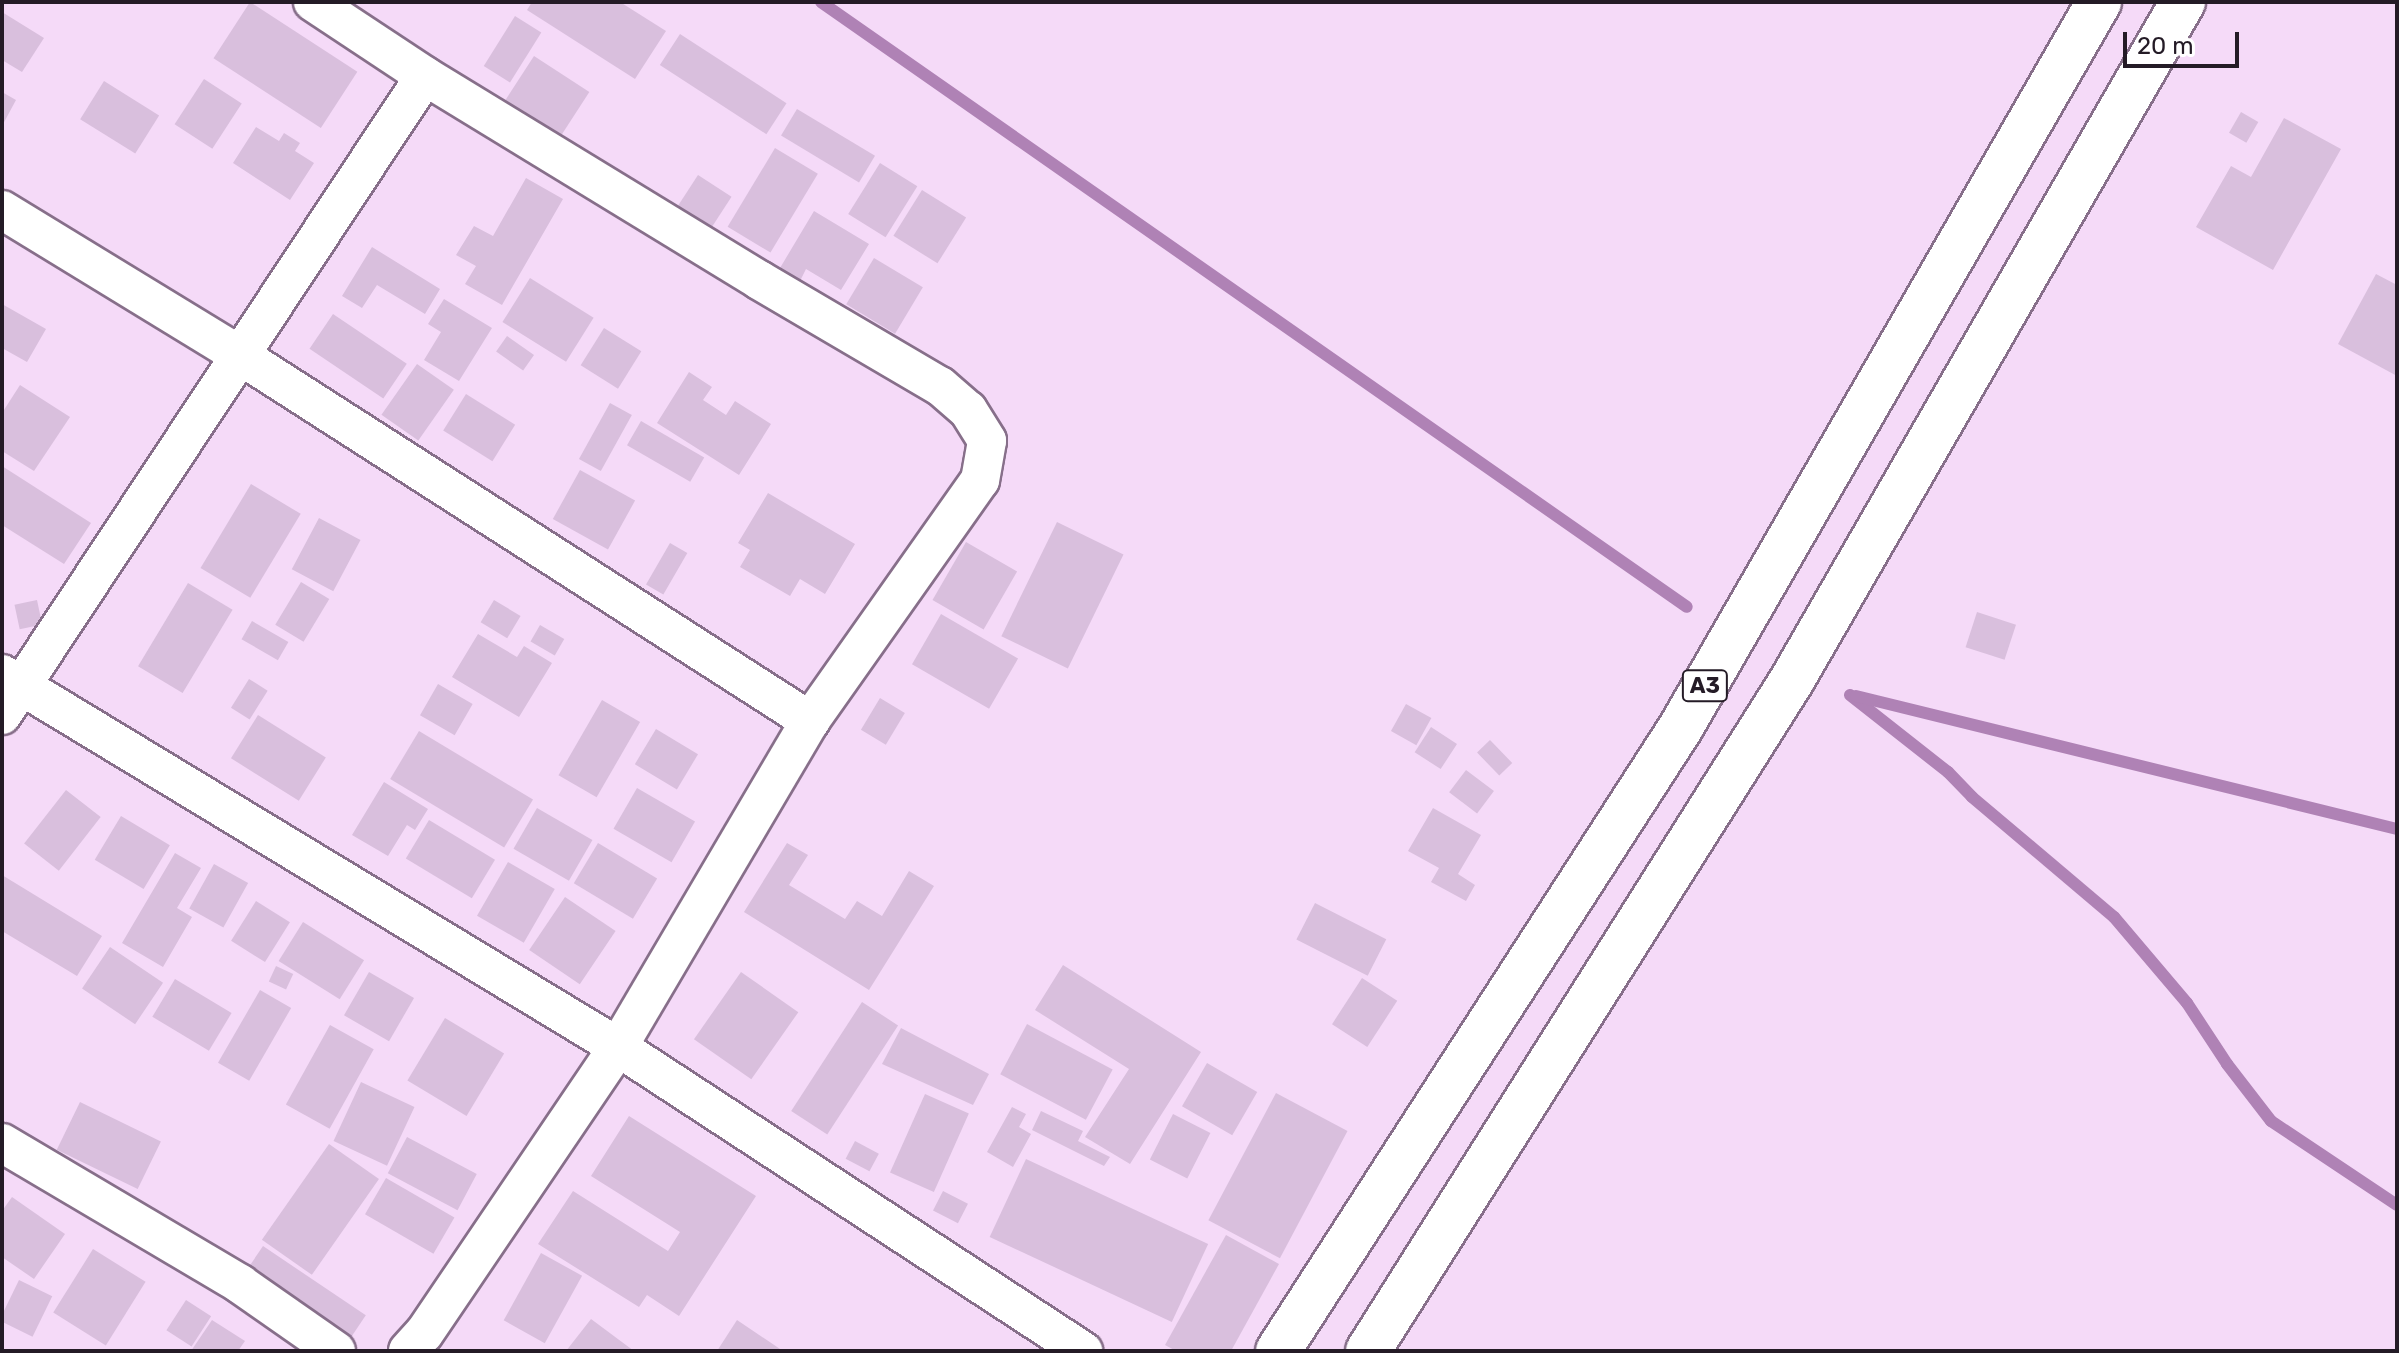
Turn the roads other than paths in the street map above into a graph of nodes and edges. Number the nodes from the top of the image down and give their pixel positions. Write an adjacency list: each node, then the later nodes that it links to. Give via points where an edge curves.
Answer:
1 (313, 2): 4 (street)
2 (2099, 2): 14 (highway, A3, via 1681,727)
3 (2183, 2): 15 (highway, via 1792,680)
4 (425, 76): 6 (street); 8 (street, via 940,386 968,410 987,441 980,480)
5 (2, 210): 6 (street)
6 (238, 354): 7 (street); 8 (street)
7 (8, 691): 9 (street)
8 (810, 721): 9 (street)
9 (618, 1047): 11 (street); 13 (street)
10 (2, 1143): 12 (street, via 240,1284)
11 (428, 1345)
12 (336, 1351)
13 (1083, 1351)
14 (1278, 1351)
15 (1368, 1351)

